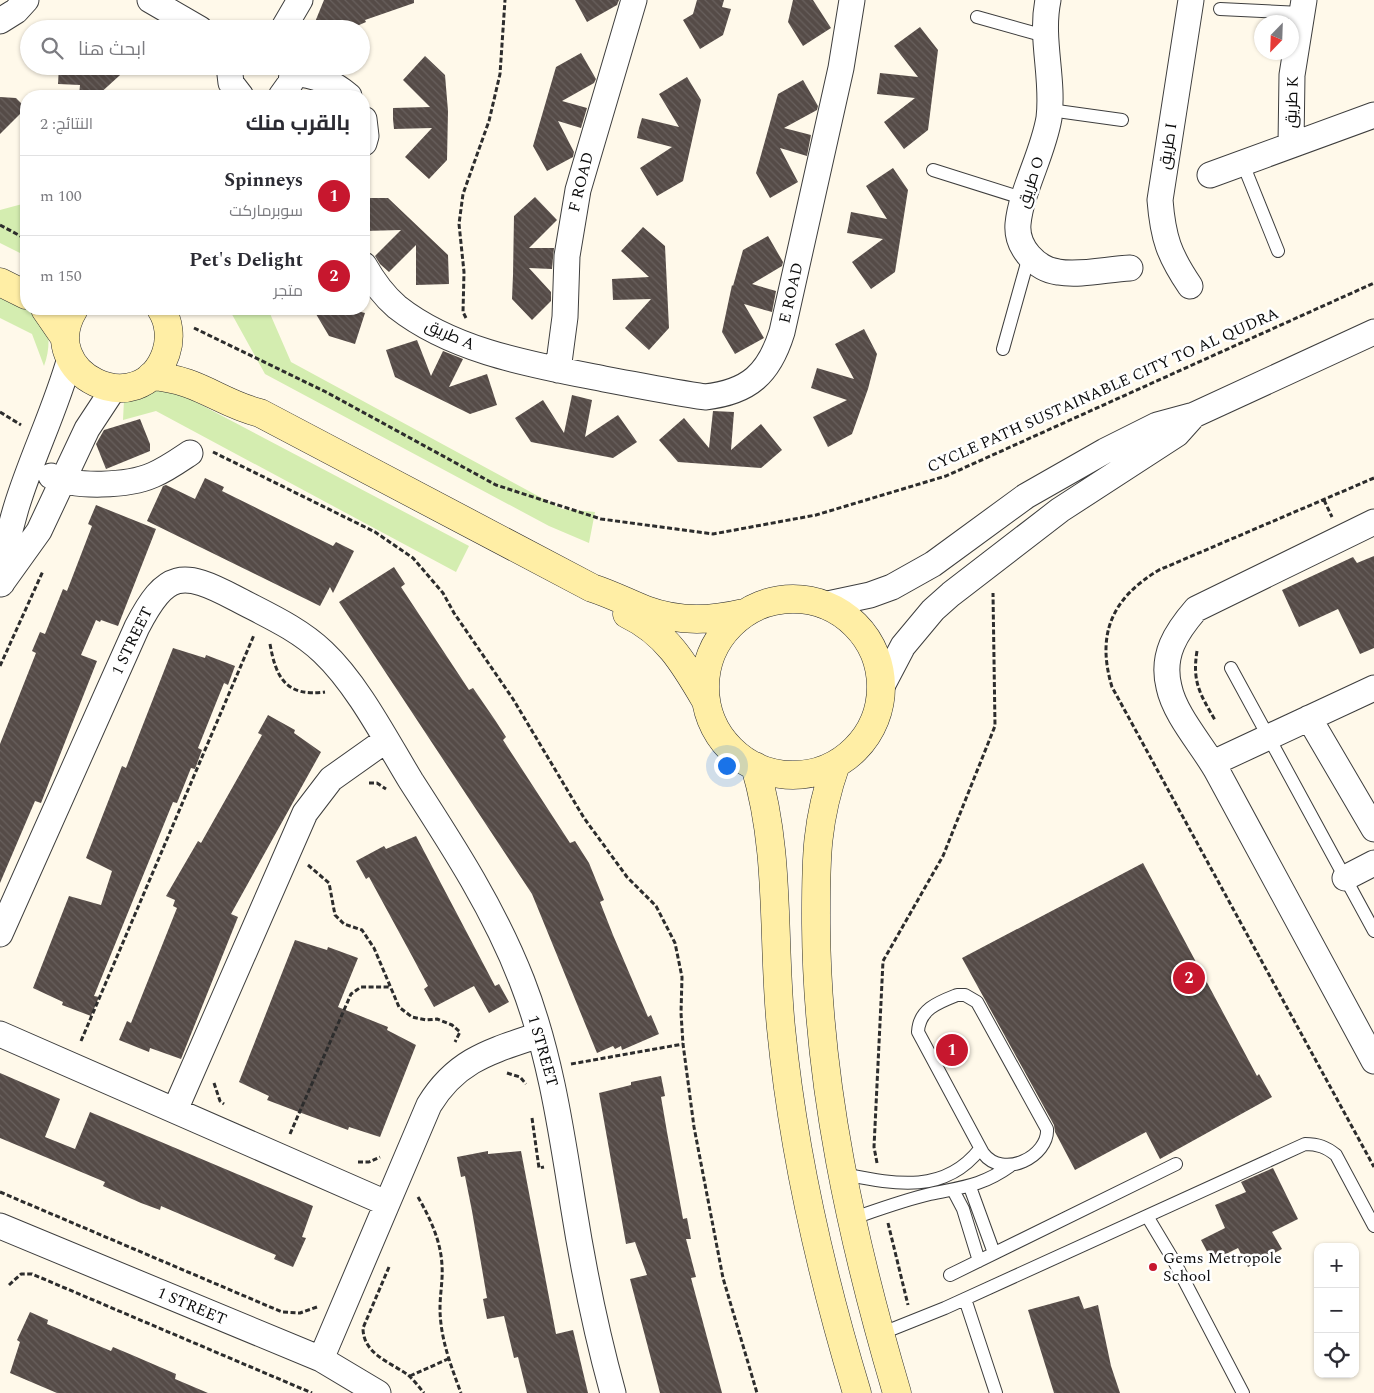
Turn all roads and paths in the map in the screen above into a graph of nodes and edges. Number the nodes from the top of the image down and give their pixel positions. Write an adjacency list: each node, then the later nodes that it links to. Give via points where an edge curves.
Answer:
1 (26, 0): 14 (street)
2 (150, 0): 12 (street)
3 (300, 0): 13 (street)
4 (505, 0): 46 (path, via 500,74 489,121 463,194 459,224 464,312)
5 (634, 0): 49 (street, F ROAD, via 578,190 567,256 565,317)
6 (852, 0): 49 (street, E ROAD, via 841,68 784,322 775,353 763,371 747,385 726,394 704,397)
7 (1048, 0): 15 (street, طريق O)
8 (1191, 0): 40 (street, طريق I, via 1160,200 1163,231 1173,260)
9 (1303, 6): 10 (lane); 25 (street, طريق K, via 1292,75)
10 (1220, 9)
11 (977, 16): 15 (lane)
12 (184, 20)
13 (289, 20)
14 (0, 21)
15 (1045, 36): 22 (street, طريق O)
16 (230, 75): 19 (street)
17 (292, 75): 20 (street)
18 (309, 75): 21 (street)
19 (234, 90)
20 (287, 90)
21 (341, 90)
22 (1050, 110): 24 (lane); 29 (street, طريق O, via 1046,135)
23 (1374, 115): 25 (street, طريق K)
24 (1122, 120)
25 (1291, 144): 26 (street, طريق K)
26 (1243, 164): 28 (street, طريق K); 32 (lane)
27 (933, 170): 29 (lane)
28 (1210, 175)
29 (1025, 199): 33 (street, طريق O, via 1018,225 1021,242)
30 (0, 225): 31 (path)
31 (20, 235)
32 (1278, 251)
33 (1029, 256): 34 (street, via 1042,267 1058,272); 48 (lane)
34 (1130, 268)
35 (0, 271): 37 (street)
36 (370, 275): 46 (street, طريق A, via 396,306 427,326)
37 (20, 280)
38 (0, 282): 41 (street)
39 (1374, 283): 44 (path, CYCLE PATH SUSTAINABLE CITY TO AL QUDRA, via 946,476 816,515 713,534 601,519 496,485 326,392)
40 (1190, 286)
41 (20, 292)
42 (49, 315): 47 (street)
43 (71, 315): 47 (street, via 66,326)
44 (169, 319): 50 (street, via 164,359); 53 (street, via 187,362 242,395)
45 (1374, 332): 54 (street)
46 (476, 347): 49 (street, طريق A)
47 (68, 348): 51 (street, via 84,376); 57 (street, via 53,411)
48 (1003, 348)
49 (558, 370)
50 (151, 376): 51 (street, via 134,386); 53 (street, via 172,377 192,383)
51 (114, 388): 58 (street, via 87,429)
52 (0, 412): 55 (path)
53 (260, 413): 64 (street)
54 (1194, 415): 62 (street, via 1177,434 1060,510); 65 (street, via 1157,425 1065,473 988,522 913,576 870,595)
55 (29, 429)
56 (190, 453): 58 (street, via 151,476 105,484); 98 (path, via 206,450 220,454 395,543 429,574 513,699 584,818 627,877 656,906 674,943 682,978)
57 (30, 467): 58 (street); 59 (street)
58 (63, 482): 61 (street)
59 (11, 520): 61 (street); 63 (street)
60 (1374, 522): 81 (street, via 1196,609 1177,631 1167,658 1169,688 1181,714)
61 (39, 531): 63 (street)
62 (992, 561): 73 (street, via 951,594 918,628 899,653); 117 (path, via 995,726 943,856 884,961 874,1147)
63 (1, 585)
64 (592, 588): 66 (street, via 677,618 710,619); 77 (street, via 606,602 643,622 664,638 682,660)
65 (824, 604): 66 (street, via 807,600 774,601); 73 (street, via 839,612 863,634 878,664)
66 (743, 613): 77 (street, via 720,638 712,653 705,685)
67 (246, 631): 68 (path)
68 (254, 635): 69 (path); 96 (path)
69 (270, 643): 70 (path); 76 (path, via 274,667 284,682 302,692)
70 (278, 648)
71 (1231, 668): 79 (lane)
72 (320, 685): 76 (path)
73 (881, 688): 82 (street, via 871,729 850,755)
74 (1374, 688): 78 (street)
75 (353, 689): 76 (path, via 336,698); 80 (street, 1 STREET); 93 (street, 1 STREET, via 324,652 286,624 200,581 183,579 166,585 154,596 137,626)
76 (325, 692)
77 (706, 702): 83 (street, via 723,740)
78 (1309, 718): 79 (street); 86 (street)
79 (1268, 737): 81 (street); 91 (lane)
80 (386, 740): 97 (street, 1 STREET, via 477,885 523,983); 105 (street, via 331,779 305,813)
81 (1213, 763): 100 (street)
82 (836, 764): 83 (street, via 820,770 787,774); 116 (street, via 823,806 816,850 816,944 828,1086)
83 (755, 766): 150 (street, via 767,809 773,853 780,1013 792,1111 815,1242)
84 (361, 784): 85 (path, via 377,783)
85 (388, 791)
86 (1374, 829)
87 (312, 856): 89 (path)
88 (1374, 863): 91 (street)
89 (308, 864): 90 (path); 94 (path, via 330,883 335,915 344,924 362,930 370,942)
90 (304, 871)
91 (1345, 878): 92 (lane)
92 (1374, 932)
93 (0, 934)
94 (389, 987): 99 (path, via 399,1007 412,1017 437,1019 460,1032); 108 (path, via 361,987 351,994)
95 (0, 1034): 105 (street)
96 (81, 1041)
97 (541, 1042): 98 (path, via 564,1043 568,1064); 114 (street, 1 STREET, via 553,1087); 124 (street, via 487,1053 470,1062 440,1088 429,1105)
98 (683, 1044): 149 (path, via 694,1127 723,1278)
99 (451, 1045)
100 (1374, 1061)
101 (505, 1072): 103 (path, via 520,1077)
102 (214, 1077): 104 (path, via 220,1101)
103 (528, 1089)
104 (230, 1108)
105 (175, 1110): 124 (street)
106 (532, 1115): 114 (path, via 539,1168)
107 (281, 1131): 108 (path)
108 (290, 1134): 109 (path)
109 (299, 1138)
110 (980, 1149): 115 (lane, via 991,1163); 115 (lane, via 918,1032 924,1013 957,995 965,995 977,1002 1047,1129 1043,1146); 119 (lane, via 957,1171)
111 (386, 1151): 112 (path, via 370,1162)
112 (352, 1161)
113 (1176, 1164): 131 (lane)
114 (566, 1165): 148 (street, 1 STREET)
115 (1010, 1166): 118 (lane)
116 (843, 1174): 117 (lane); 128 (street)
117 (879, 1181): 119 (lane)
118 (970, 1187): 121 (lane); 131 (lane)
119 (928, 1188): 121 (lane); 126 (lane)
120 (422, 1189): 123 (path)
121 (953, 1190): 133 (lane, via 963,1209)
122 (0, 1192): 137 (path, via 282,1312 300,1313 316,1306)
123 (418, 1198): 125 (path); 142 (path, via 439,1247 442,1264 440,1308)
124 (386, 1203): 137 (street)
125 (414, 1206)
126 (885, 1208): 128 (lane); 138 (path)
127 (1147, 1216): 129 (lane, via 1294,1148 1316,1144 1336,1155); 136 (lane); 153 (lane)
128 (852, 1218): 140 (street)
129 (1374, 1226)
130 (1, 1228): 141 (street, 1 STREET)
131 (994, 1253): 133 (lane)
132 (392, 1258): 139 (path)
133 (979, 1261): 134 (lane)
134 (950, 1275)
135 (9, 1286): 144 (path, via 21,1274 32,1274)
136 (965, 1298): 138 (lane); 152 (lane)
137 (338, 1316): 139 (path); 141 (street)
138 (912, 1322): 140 (lane)
139 (363, 1328): 143 (path, via 363,1337 370,1349)
140 (880, 1334): 151 (street)
141 (321, 1359): 145 (street, 1 STREET)
142 (448, 1359): 143 (path); 147 (path)
143 (410, 1376): 146 (path)
144 (312, 1393)
145 (378, 1393)
146 (424, 1393)
147 (461, 1393)
148 (613, 1393)
149 (757, 1393)
150 (857, 1393)
151 (897, 1393)
152 (996, 1393)
153 (1243, 1393)

